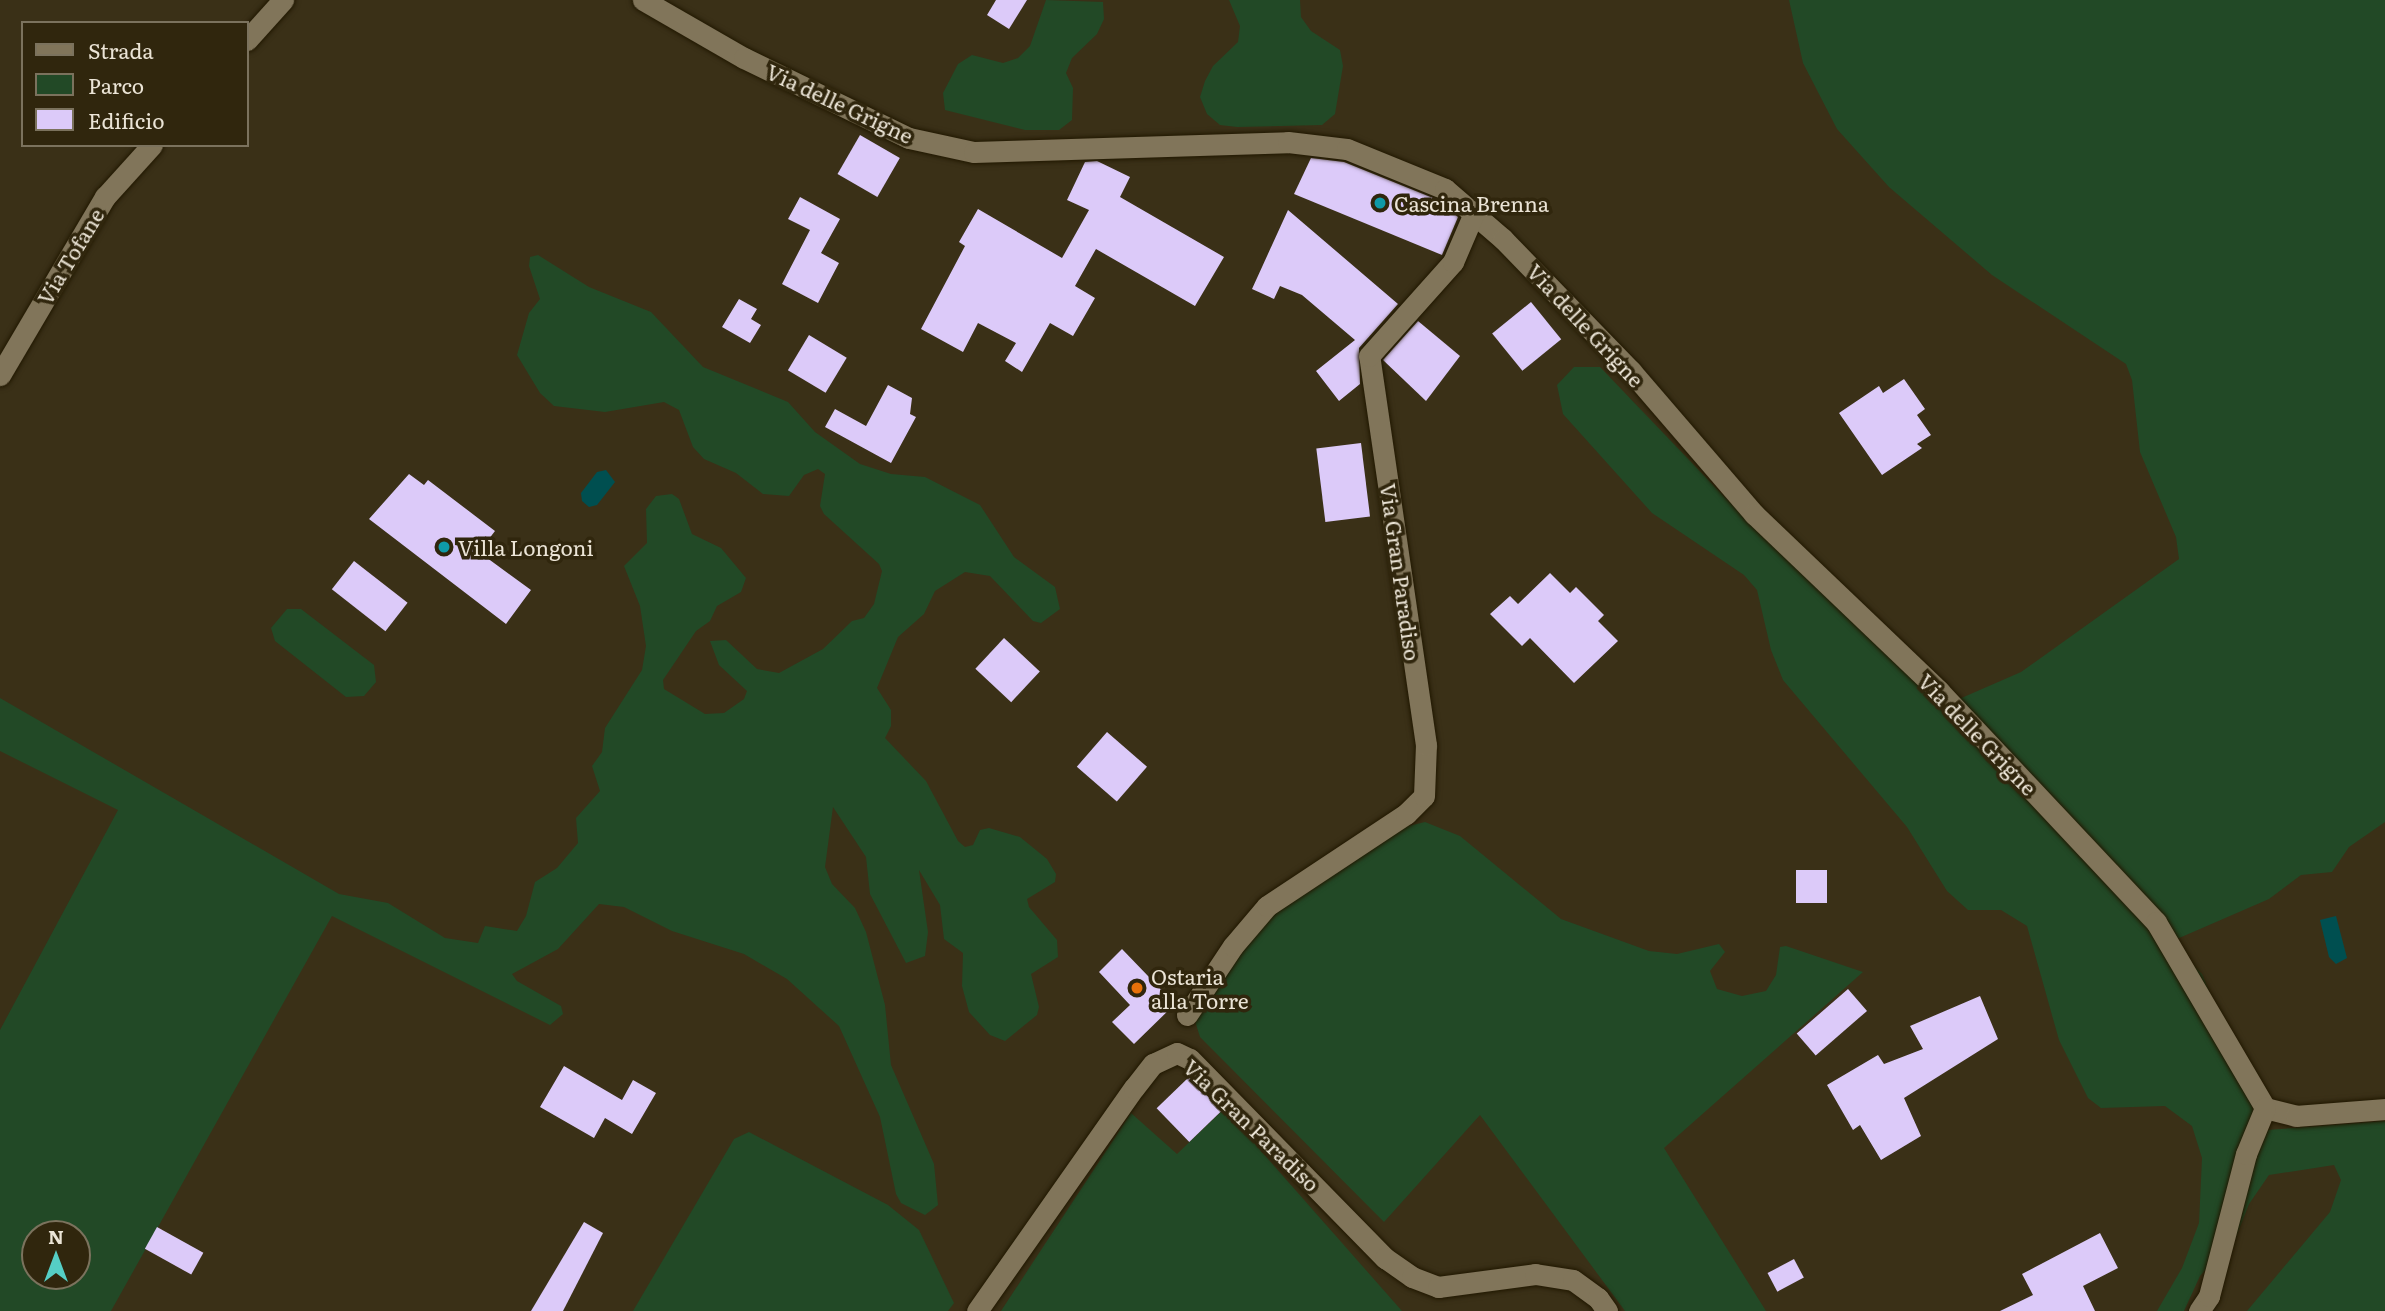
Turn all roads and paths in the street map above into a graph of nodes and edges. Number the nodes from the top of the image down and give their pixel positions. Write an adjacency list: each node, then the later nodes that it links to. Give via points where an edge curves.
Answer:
1 (283, 0): 3 (street)
2 (643, 0): 5 (street, Via delle Grigne, via 744,58 909,138 974,152 1288,142 1347,149 1445,189)
3 (248, 39)
4 (150, 147): 6 (street, Via Tofane, via 105,197)
5 (1474, 213): 7 (street, Via Gran Paradiso, via 1453,262 1369,356 1426,745 1424,796 1406,814 1267,906 1233,946); 8 (street, Via delle Grigne, via 1631,371 1754,514 1938,691 2156,922)
6 (0, 376)
7 (1188, 1015)
8 (2265, 1108): 9 (street, via 2296,1116); 12 (street, via 2246,1154 2209,1296)
9 (2385, 1109)
10 (977, 1311): 11 (street, Via Gran Paradiso, via 1133,1088 1153,1064 1177,1053 1190,1059 1385,1258 1412,1278 1438,1287 1535,1274 1573,1280)
11 (1607, 1311)
12 (2199, 1311)

